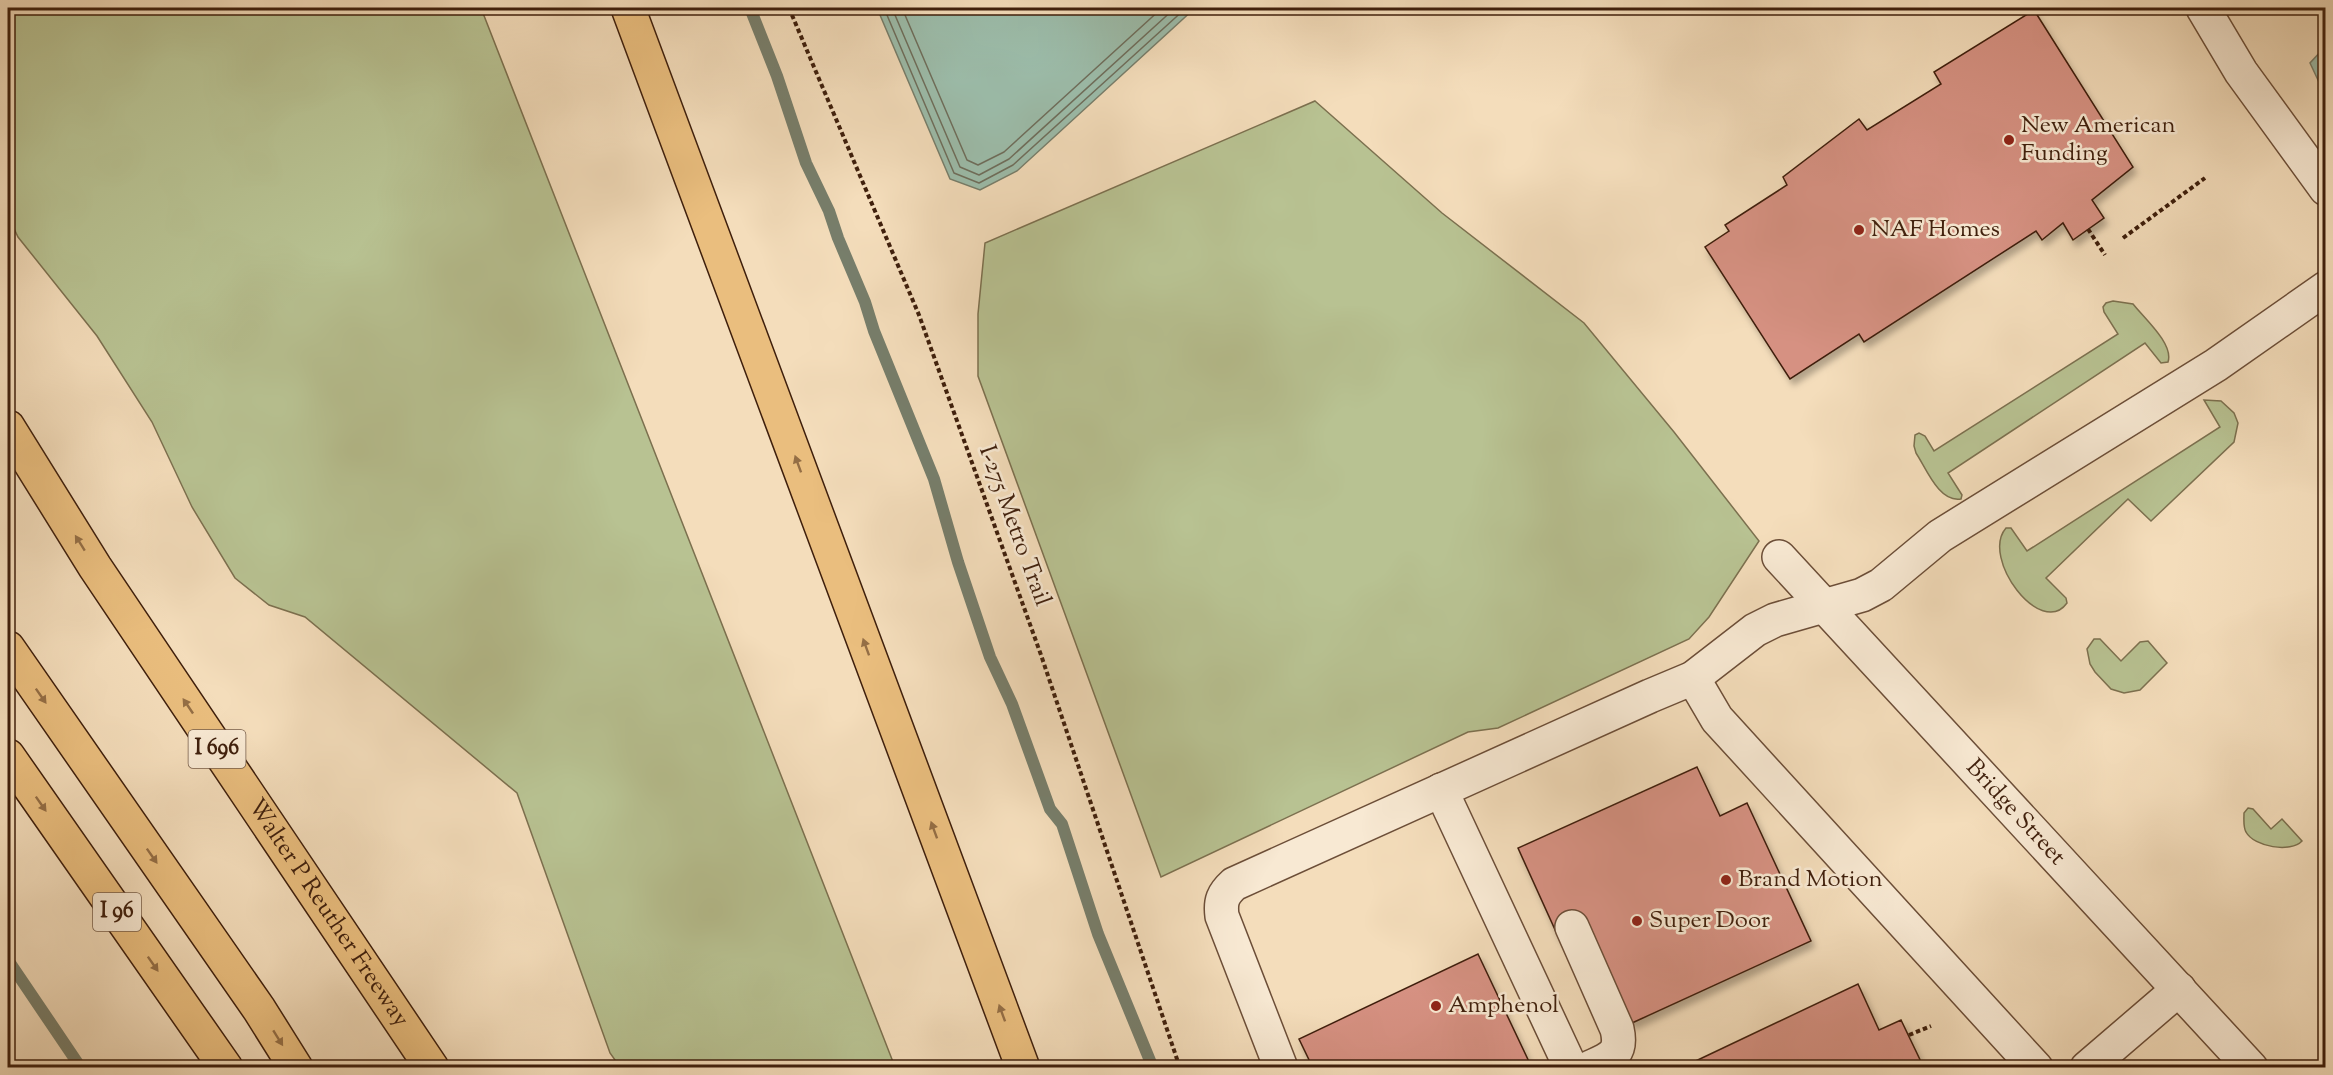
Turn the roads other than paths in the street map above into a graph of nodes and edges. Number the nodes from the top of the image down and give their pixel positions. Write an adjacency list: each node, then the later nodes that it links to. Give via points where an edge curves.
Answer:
1 (628, 8): 17 (highway, one-way to 1)
2 (2203, 8): 3 (street, via 2241,72)
3 (2325, 189)
4 (2325, 288): 7 (street, via 2216,365 1940,536 1881,585)
5 (8, 427): 16 (highway, Walter P Reuther Freeway / I 696, one-way to 5, via 95,567)
6 (1779, 557): 7 (street, Bridge Street)
7 (1824, 606): 9 (street, via 1755,630); 13 (street, Bridge Street)
8 (8, 648): 15 (highway, one-way to 15)
9 (1693, 678): 11 (street); 21 (street, via 1718,719)
10 (8, 756): 14 (highway, I 96, one-way to 14)
11 (1441, 790): 18 (street, via 1233,884 1224,893 1220,904 1222,916); 19 (street)
12 (1572, 927): 20 (street, via 1619,1040 1618,1050 1611,1057)
13 (2179, 989): 22 (street); 23 (street, Bridge Street)
14 (226, 1068)
15 (296, 1068)
16 (432, 1068)
17 (1023, 1068)
18 (1281, 1068)
19 (1571, 1068)
20 (1589, 1068)
21 (2036, 1068)
22 (2087, 1068)
23 (2251, 1068)

